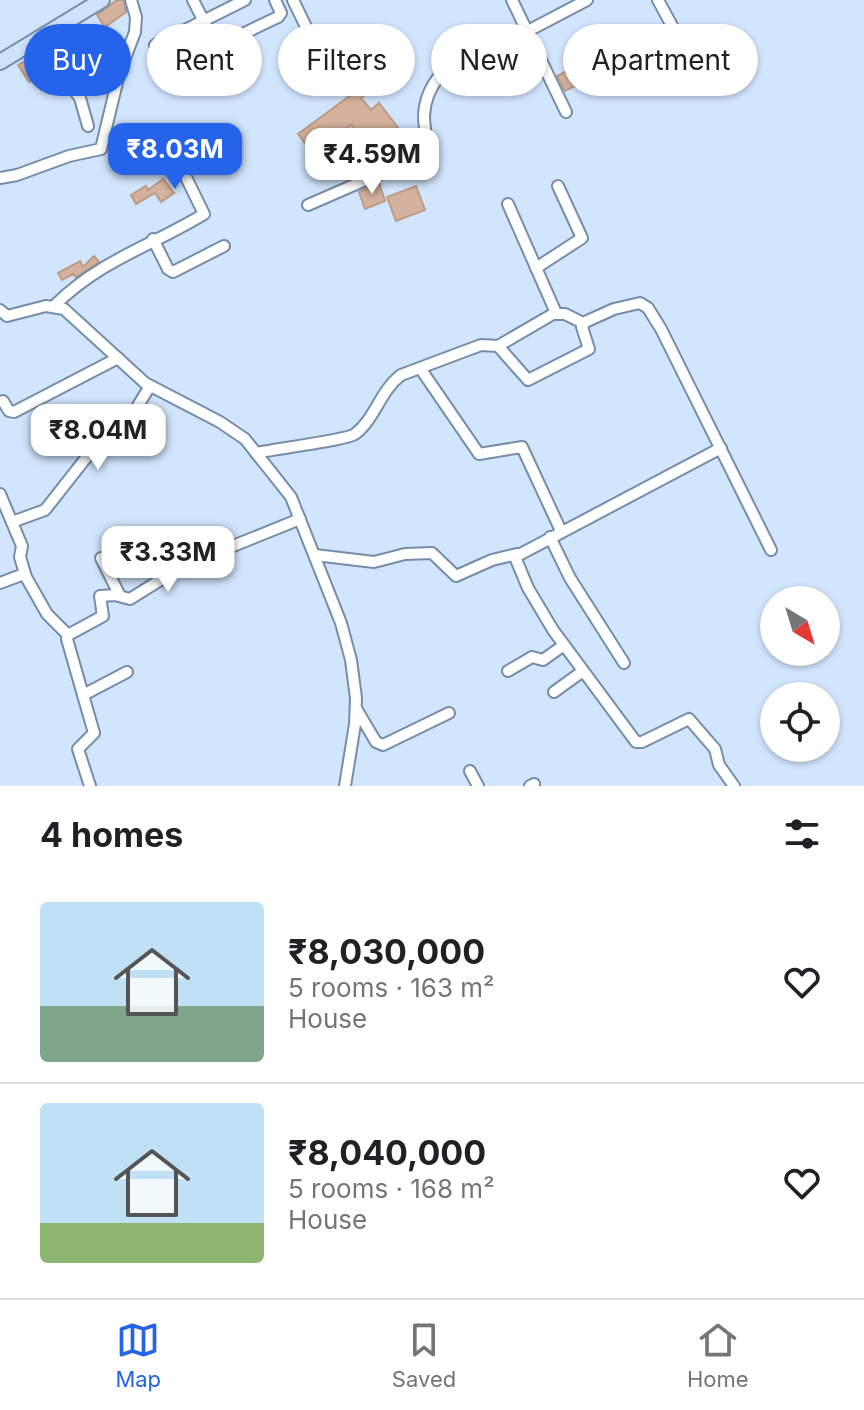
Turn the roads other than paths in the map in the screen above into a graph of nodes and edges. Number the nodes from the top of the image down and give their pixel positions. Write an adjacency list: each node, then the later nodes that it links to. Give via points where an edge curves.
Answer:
1 (102, 0): 11 (main road)
2 (131, 0): 27 (street, via 135,32 101,149)
3 (193, 0): 10 (street)
4 (245, 0): 10 (street)
5 (275, 0): 18 (street, via 281,13)
6 (293, 0): 14 (street)
7 (512, 0): 15 (street)
8 (587, 0): 16 (street)
9 (658, 0): 17 (street)
10 (204, 21): 12 (street); 13 (street)
11 (64, 24)
12 (198, 24)
13 (205, 24)
14 (305, 24)
15 (522, 24)
16 (541, 24)
17 (671, 24)
18 (262, 25)
19 (24, 48): 20 (main road)
20 (0, 62)
21 (547, 74): 24 (street)
22 (431, 90): 30 (street, via 423,155)
23 (79, 96): 25 (street)
24 (566, 112)
25 (88, 126)
26 (180, 165): 31 (street, via 204,214)
27 (0, 178)
28 (558, 186): 33 (street, via 582,238)
29 (508, 204): 33 (street)
30 (308, 205)
31 (153, 239): 32 (street, via 173,272); 34 (street)
32 (224, 246)
33 (536, 268): 36 (street)
34 (55, 305): 35 (street, via 13,316); 39 (street)
35 (0, 310)
36 (556, 313): 37 (street); 38 (street)
37 (583, 323): 38 (street, via 589,349 528,380); 45 (street, via 632,303 644,304)
38 (498, 346): 40 (street, via 481,345)
39 (118, 358): 41 (street); 43 (street)
40 (420, 368): 46 (street, via 390,383 365,423 348,438); 50 (street, via 479,454 524,449)
41 (150, 386): 46 (street, via 234,430); 49 (street, via 123,430 104,435 47,508)
42 (3, 401): 43 (street)
43 (11, 412): 44 (street)
44 (0, 422)
45 (721, 448): 50 (street); 52 (street)
46 (256, 453): 48 (street, via 291,497)
47 (0, 494): 49 (street)
48 (300, 519): 54 (street); 58 (street, via 181,567 130,599)
49 (12, 522): 56 (street, via 23,549)
50 (561, 531): 51 (street)
51 (550, 537): 53 (street); 61 (street)
52 (771, 550)
53 (517, 554): 54 (street, via 456,576 432,553 374,562); 60 (street, via 515,560 537,606)
54 (315, 555): 67 (street, via 345,635)
55 (101, 558): 58 (street)
56 (24, 574): 57 (street); 59 (street, via 45,610)
57 (0, 583)
58 (120, 596): 59 (street, via 100,596 103,616)
59 (68, 635): 66 (street)
60 (564, 645): 62 (street, via 543,660 532,657); 63 (street)
61 (624, 663)
62 (508, 671)
63 (583, 671): 65 (street); 73 (street, via 636,742 689,719 714,746 719,765)
64 (127, 672): 66 (street)
65 (554, 692)
66 (83, 695): 70 (street, via 94,733 78,749)
67 (356, 708): 68 (street, via 383,745); 71 (street)
68 (449, 713)
69 (470, 771): 72 (street)
70 (90, 786)
71 (345, 786)
72 (478, 786)
73 (734, 786)

